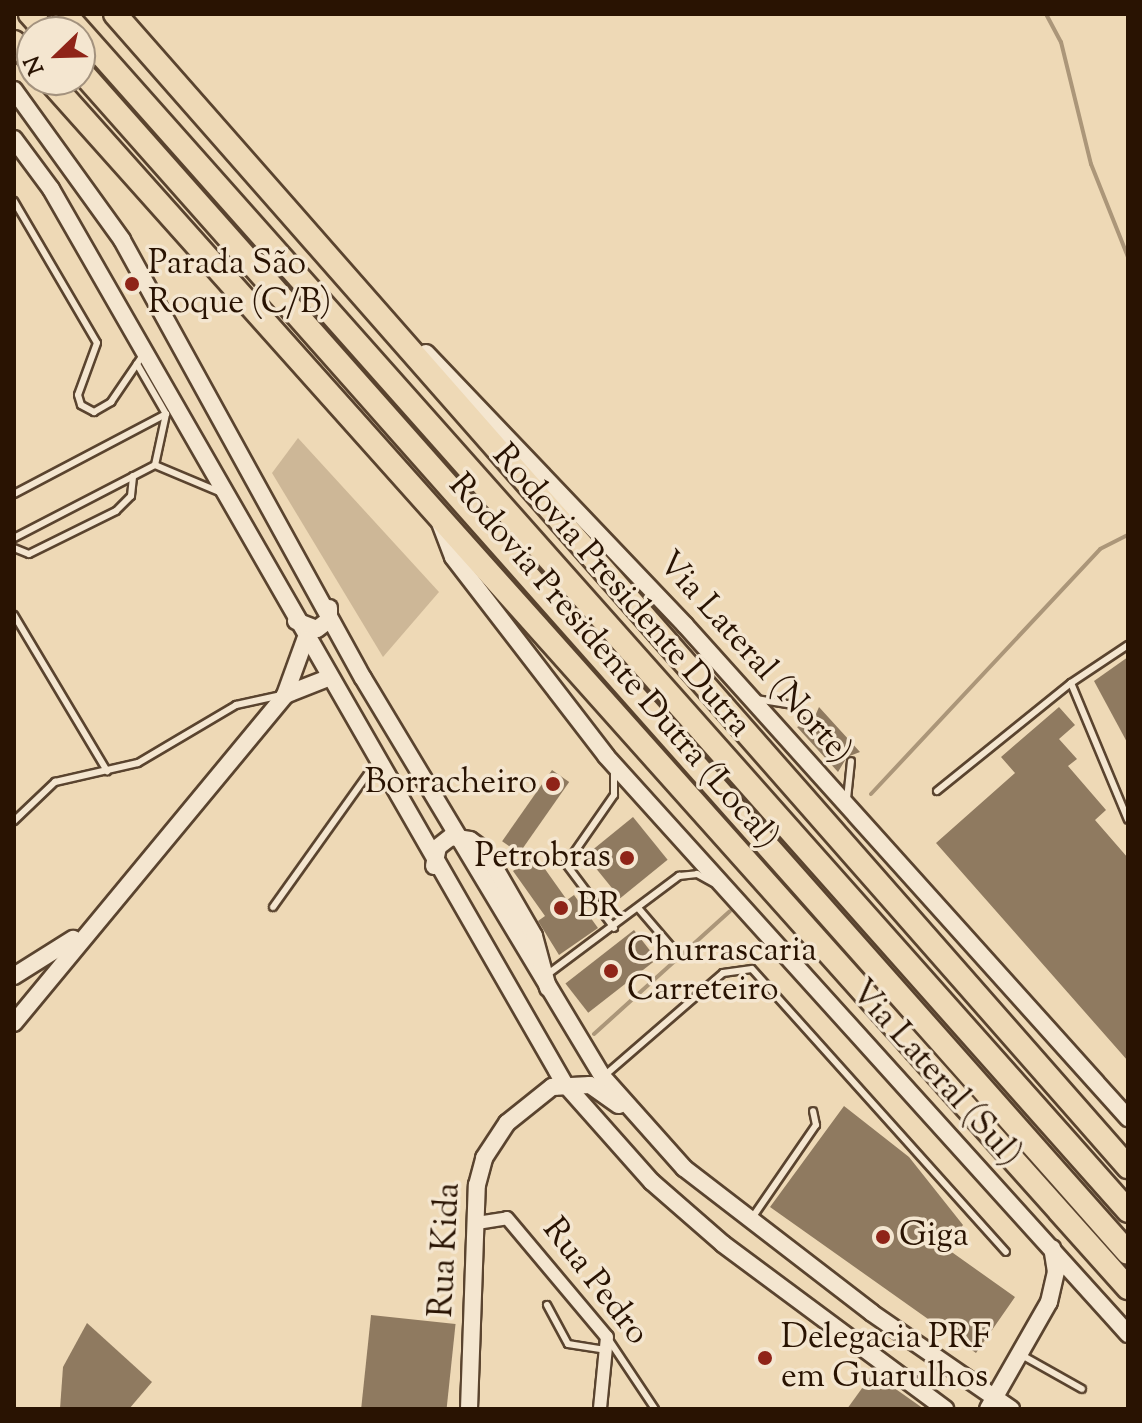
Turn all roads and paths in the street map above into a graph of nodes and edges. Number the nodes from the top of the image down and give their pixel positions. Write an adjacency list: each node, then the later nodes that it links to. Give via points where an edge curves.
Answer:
1 (65, 14): 54 (highway, Rodovia Presidente Dutra)
2 (115, 14): 8 (highway, Rodovia Presidente Dutra)
3 (96, 88): 59 (highway, Rodovia Presidente Dutra)
4 (14, 90): 18 (main road, via 122,240)
5 (63, 96): 15 (highway, Rodovia Presidente Dutra (Local))
6 (14, 139): 9 (main road, via 51,189)
7 (14, 201): 9 (lane, via 97,343 78,395 81,405 94,412 111,402)
8 (323, 250): 26 (main road, Via Lateral (Norte), via 521,449); 53 (highway, Rodovia Presidente Dutra)
9 (141, 358): 10 (main road)
10 (171, 411): 11 (lane); 13 (lane); 14 (main road)
11 (155, 465): 12 (lane); 14 (lane)
12 (133, 476): 16 (lane); 17 (lane, via 131,496 116,511 29,554)
13 (14, 494)
14 (223, 494): 20 (main road)
15 (437, 514): 28 (main road, Via Lateral (Sul), via 453,557); 61 (highway, Rodovia Presidente Dutra (Local))
16 (14, 538)
17 (14, 549)
18 (328, 606): 20 (main road, via 322,627); 36 (main road, via 363,678)
19 (14, 615): 31 (lane)
20 (296, 621): 21 (main road)
21 (305, 640): 23 (main road); 25 (main road)
22 (1128, 645): 24 (lane)
23 (328, 678): 25 (main road); 29 (main road)
24 (1071, 683): 32 (lane); 34 (lane)
25 (285, 695): 31 (lane, via 236,705 138,763); 41 (main road)
26 (751, 698): 27 (lane, via 789,704); 33 (main road, Via Lateral (Norte))
27 (809, 716)
28 (606, 756): 38 (main road, Via Lateral (Sul)); 42 (lane, via 617,779 614,795 566,864)
29 (377, 761): 37 (main road); 39 (lane)
30 (851, 761): 33 (lane)
31 (107, 771): 35 (lane, via 55,782)
32 (937, 791)
33 (848, 807): 52 (main road, Via Lateral (Norte))
34 (1128, 820)
35 (14, 821)
36 (459, 836): 37 (main road, via 438,847); 44 (main road, via 491,859 534,936); 46 (main road)
37 (434, 866): 49 (main road)
38 (731, 893): 40 (lane, via 697,874 679,876); 57 (main road, Via Lateral (Sul))
39 (273, 907)
40 (639, 909): 42 (lane); 43 (lane)
41 (91, 926): 45 (main road); 47 (main road)
42 (614, 928): 44 (lane)
43 (675, 951)
44 (548, 974): 46 (main road)
45 (14, 976)
46 (548, 994): 48 (main road)
47 (14, 1023)
48 (603, 1077): 51 (main road); 58 (lane, via 723,973 752,969)
49 (564, 1083): 51 (main road, via 590,1085); 56 (main road, Rua Kida, via 514,1117 484,1158); 72 (main road, via 652,1182 723,1244)
50 (813, 1111): 55 (lane, via 816,1125)
51 (633, 1115): 55 (main road)
52 (1128, 1118)
53 (1128, 1167)
54 (1128, 1211)
55 (750, 1221): 68 (main road)
56 (477, 1223): 65 (street, Rua Pedro, via 507,1218); 69 (main road, Rua Kida)
57 (1052, 1248): 60 (main road, Via Lateral (Sul)); 62 (main road, via 1056,1272)
58 (1006, 1252)
59 (1128, 1253)
60 (1080, 1281): 62 (main road); 64 (main road, Via Lateral (Sul))
61 (1128, 1288)
62 (1049, 1302): 66 (main road)
63 (547, 1305): 65 (lane, via 568,1344)
64 (1128, 1334)
65 (606, 1344): 70 (street); 71 (lane, Rua Pedro)
66 (1020, 1354): 67 (lane); 68 (main road)
67 (1082, 1389)
68 (992, 1404): 73 (main road)
69 (469, 1409)
70 (600, 1409)
71 (655, 1409)
72 (945, 1409)
73 (1011, 1409)

